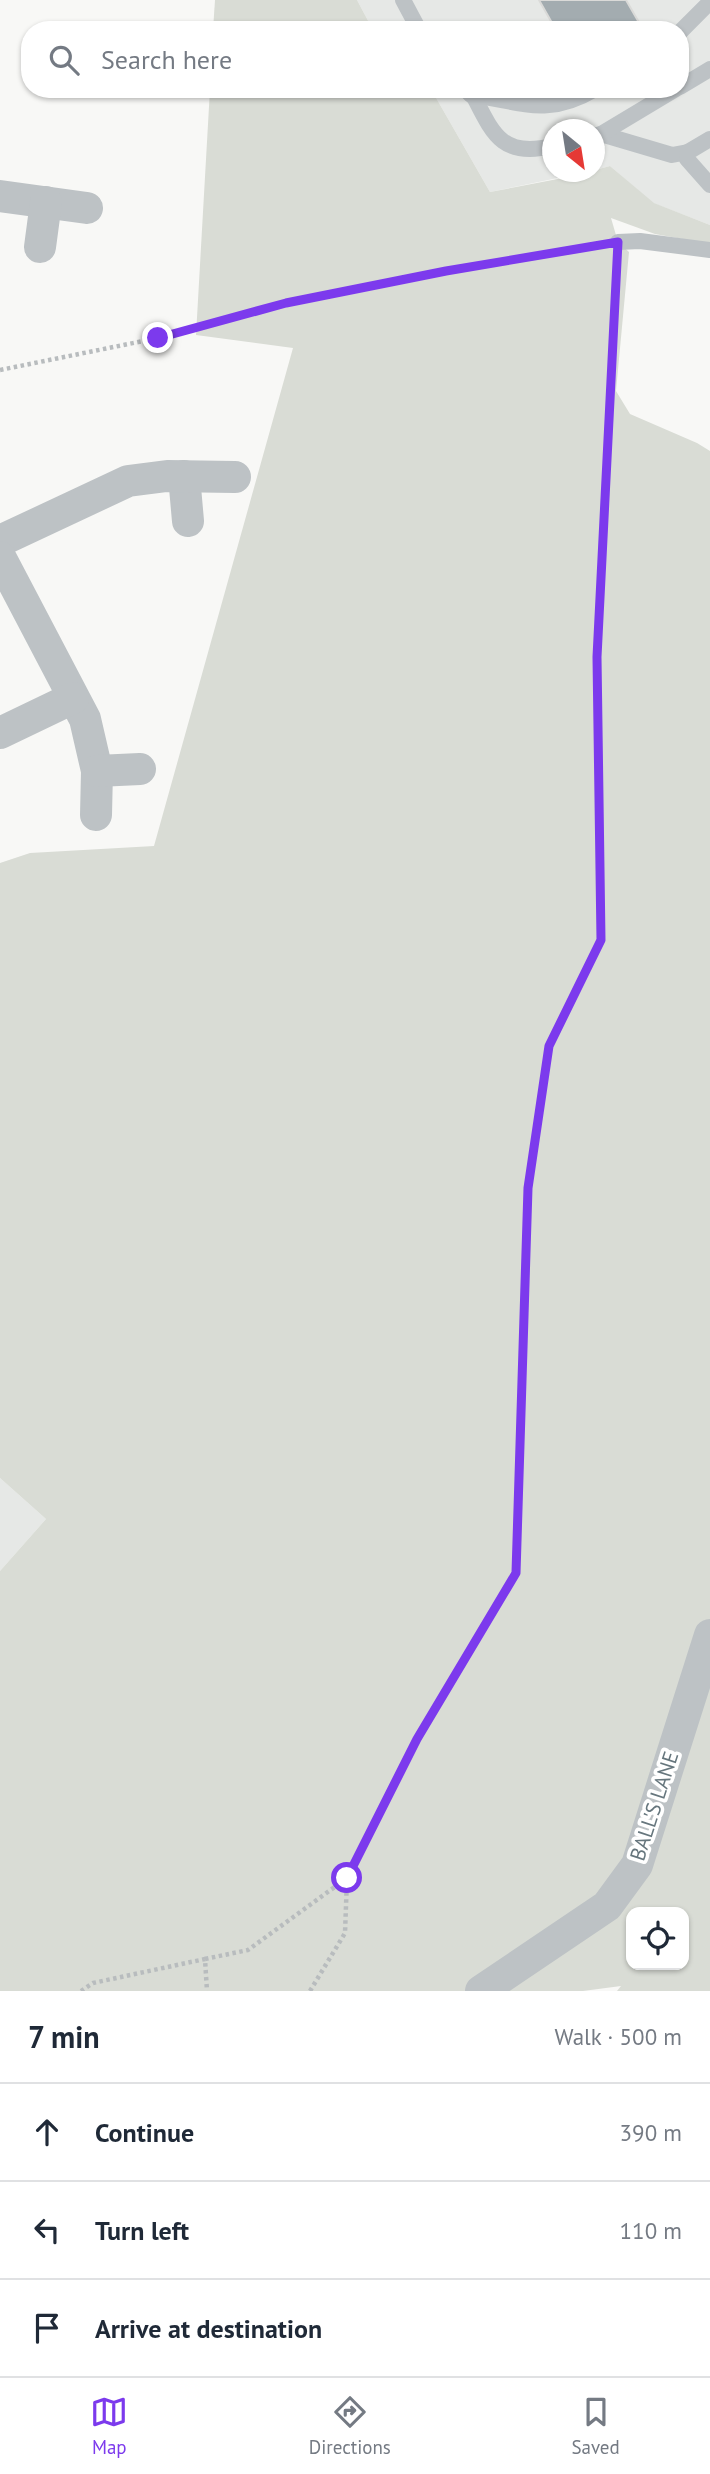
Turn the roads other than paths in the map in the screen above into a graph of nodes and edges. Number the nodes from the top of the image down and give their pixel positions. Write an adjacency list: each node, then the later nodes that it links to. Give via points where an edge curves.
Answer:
1 (402, 0): 3 (lane)
2 (710, 2): 4 (lane)
3 (414, 21)
4 (689, 23)
5 (710, 69): 6 (lane)
6 (689, 81)
7 (473, 98): 14 (lane, via 489,126 512,148)
8 (497, 98): 9 (lane, via 540,107)
9 (581, 98)
10 (661, 98): 11 (lane)
11 (605, 131)
12 (605, 137): 15 (lane, via 672,155)
13 (710, 139): 15 (lane)
14 (542, 146)
15 (688, 152): 16 (lane, via 687,159)
16 (710, 185)
17 (0, 196): 18 (street)
18 (46, 202): 19 (street); 21 (street)
19 (88, 208)
20 (618, 242): 22 (lane)
21 (40, 247)
22 (710, 250)
23 (184, 476): 24 (street); 25 (street); 26 (street, via 128,481)
24 (235, 477)
25 (188, 521)
26 (0, 541)
27 (0, 557): 28 (street)
28 (73, 698): 29 (street); 31 (street, via 85,719)
29 (0, 733)
30 (140, 769): 31 (street)
31 (97, 771): 32 (street)
32 (96, 815)
33 (710, 1635): 34 (street, BALL'S LANE, via 637,1865 607,1906)
34 (481, 1991)

